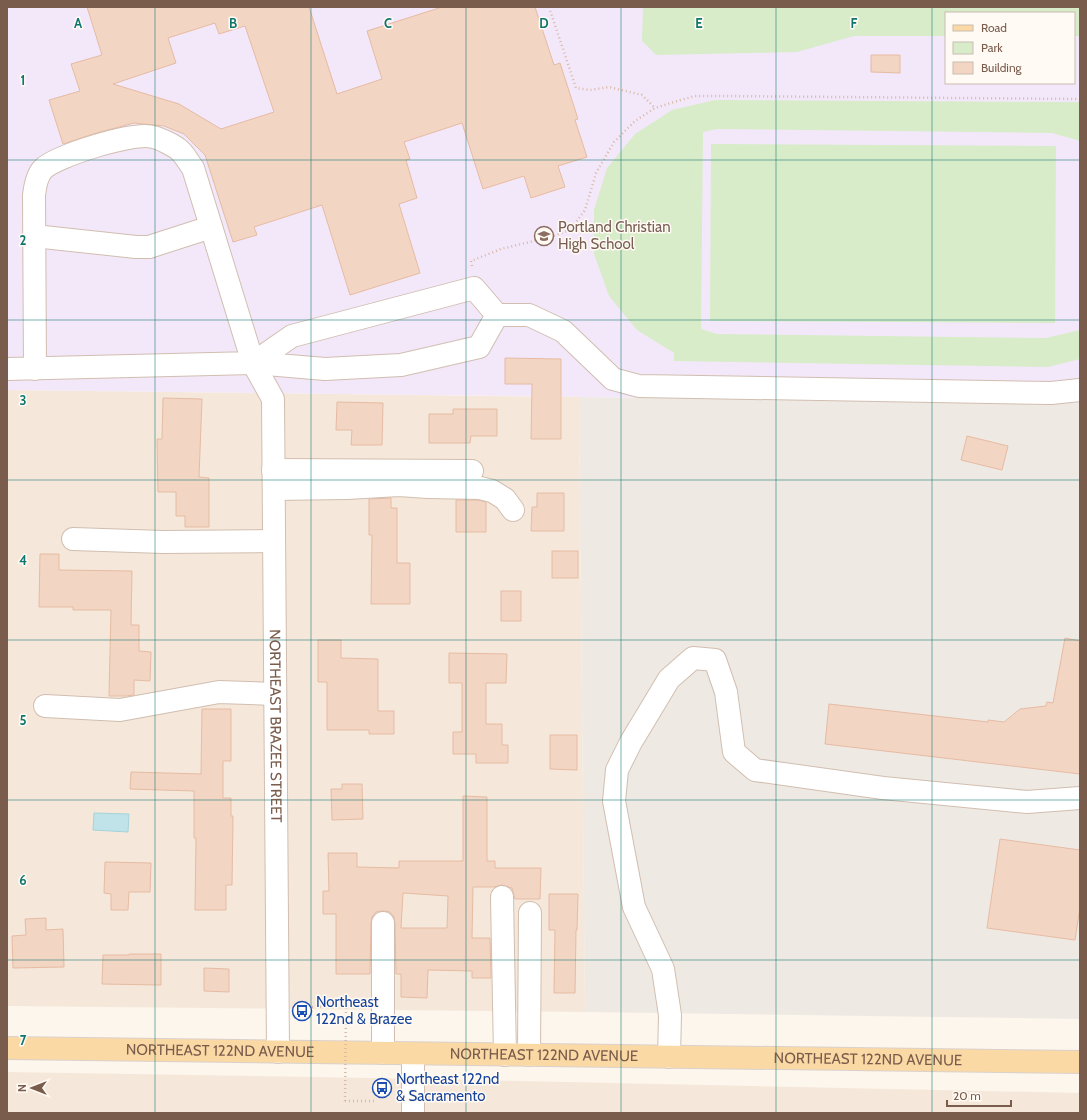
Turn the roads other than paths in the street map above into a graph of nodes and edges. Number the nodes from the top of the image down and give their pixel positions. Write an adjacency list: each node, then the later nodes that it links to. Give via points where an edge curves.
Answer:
1 (211, 227): 2 (street, via 149,247); 2 (street, via 193,168 178,148 152,136 134,136 91,148 56,161 42,170 35,186); 4 (street)
2 (34, 236): 5 (street)
3 (497, 314): 4 (street, via 479,347 401,364 325,369); 4 (street, via 474,288 292,336); 7 (street, via 529,314 563,331 613,379 639,386 1051,393)
4 (253, 363): 5 (street); 9 (street, NORTHEAST BRAZEE STREET, via 273,399)
5 (35, 368): 6 (street)
6 (7, 369)
7 (1080, 390)
8 (472, 471): 9 (street)
9 (274, 480): 10 (street, via 347,488 400,485 480,488 492,491 505,499); 12 (street, NORTHEAST BRAZEE STREET)
10 (513, 510)
11 (72, 539): 12 (street, via 163,542)
12 (274, 541): 13 (street, NORTHEAST BRAZEE STREET)
13 (276, 694): 14 (street, via 219,692 120,710); 20 (street, NORTHEAST BRAZEE STREET)
14 (45, 706)
15 (1080, 798): 25 (street, via 1027,802 883,788 755,770 734,752 726,692 715,660 693,658 669,679 631,742 618,770 614,801 634,907 663,969 670,1015)
16 (502, 897): 23 (street)
17 (530, 914): 24 (street)
18 (383, 923): 21 (street)
19 (7, 1048): 20 (main road, NORTHEAST 122ND AVENUE)
20 (278, 1052): 21 (main road, NORTHEAST 122ND AVENUE)
21 (383, 1053): 22 (main road, NORTHEAST 122ND AVENUE)
22 (413, 1054): 23 (main road, NORTHEAST 122ND AVENUE); 27 (street)
23 (505, 1055): 24 (main road, NORTHEAST 122ND AVENUE)
24 (529, 1055): 25 (main road, NORTHEAST 122ND AVENUE)
25 (669, 1057): 26 (main road, NORTHEAST 122ND AVENUE)
26 (1080, 1062)
27 (413, 1113)

